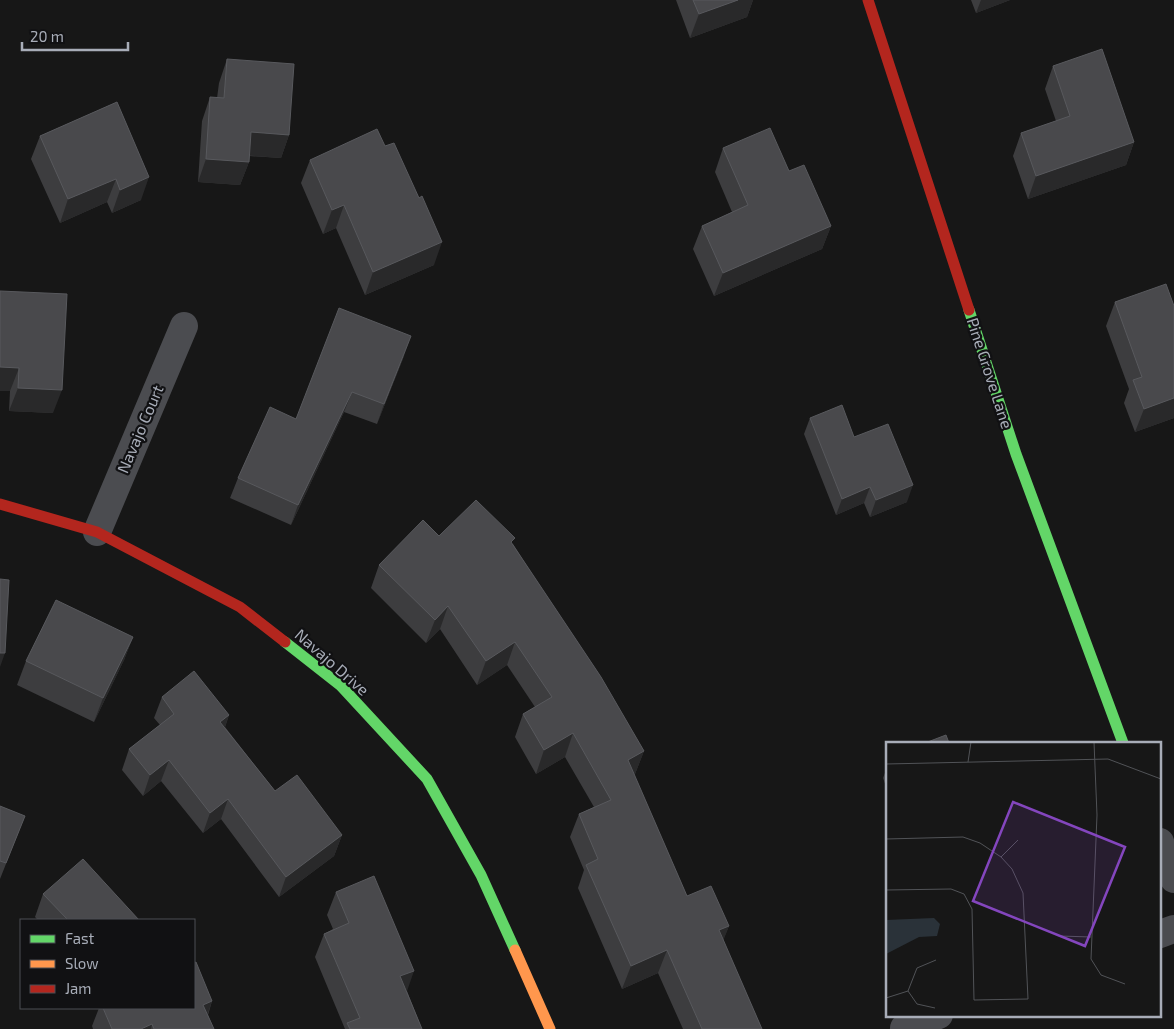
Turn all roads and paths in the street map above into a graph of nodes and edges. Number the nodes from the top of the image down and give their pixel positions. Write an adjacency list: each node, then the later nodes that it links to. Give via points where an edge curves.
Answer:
1 (868, 0): 5 (street, Pine Grove Lane, via 1016,454)
2 (184, 326): 4 (street, Navajo Court)
3 (0, 504): 4 (street, Navajo Drive)
4 (97, 532): 12 (street, Navajo Drive, via 240,607 341,686 427,779 481,874)
5 (1123, 742)
6 (1162, 847): 7 (street)
7 (1174, 879)
8 (1174, 928): 9 (street)
9 (1162, 933)
10 (936, 1016): 11 (street)
11 (904, 1028)
12 (550, 1029)

